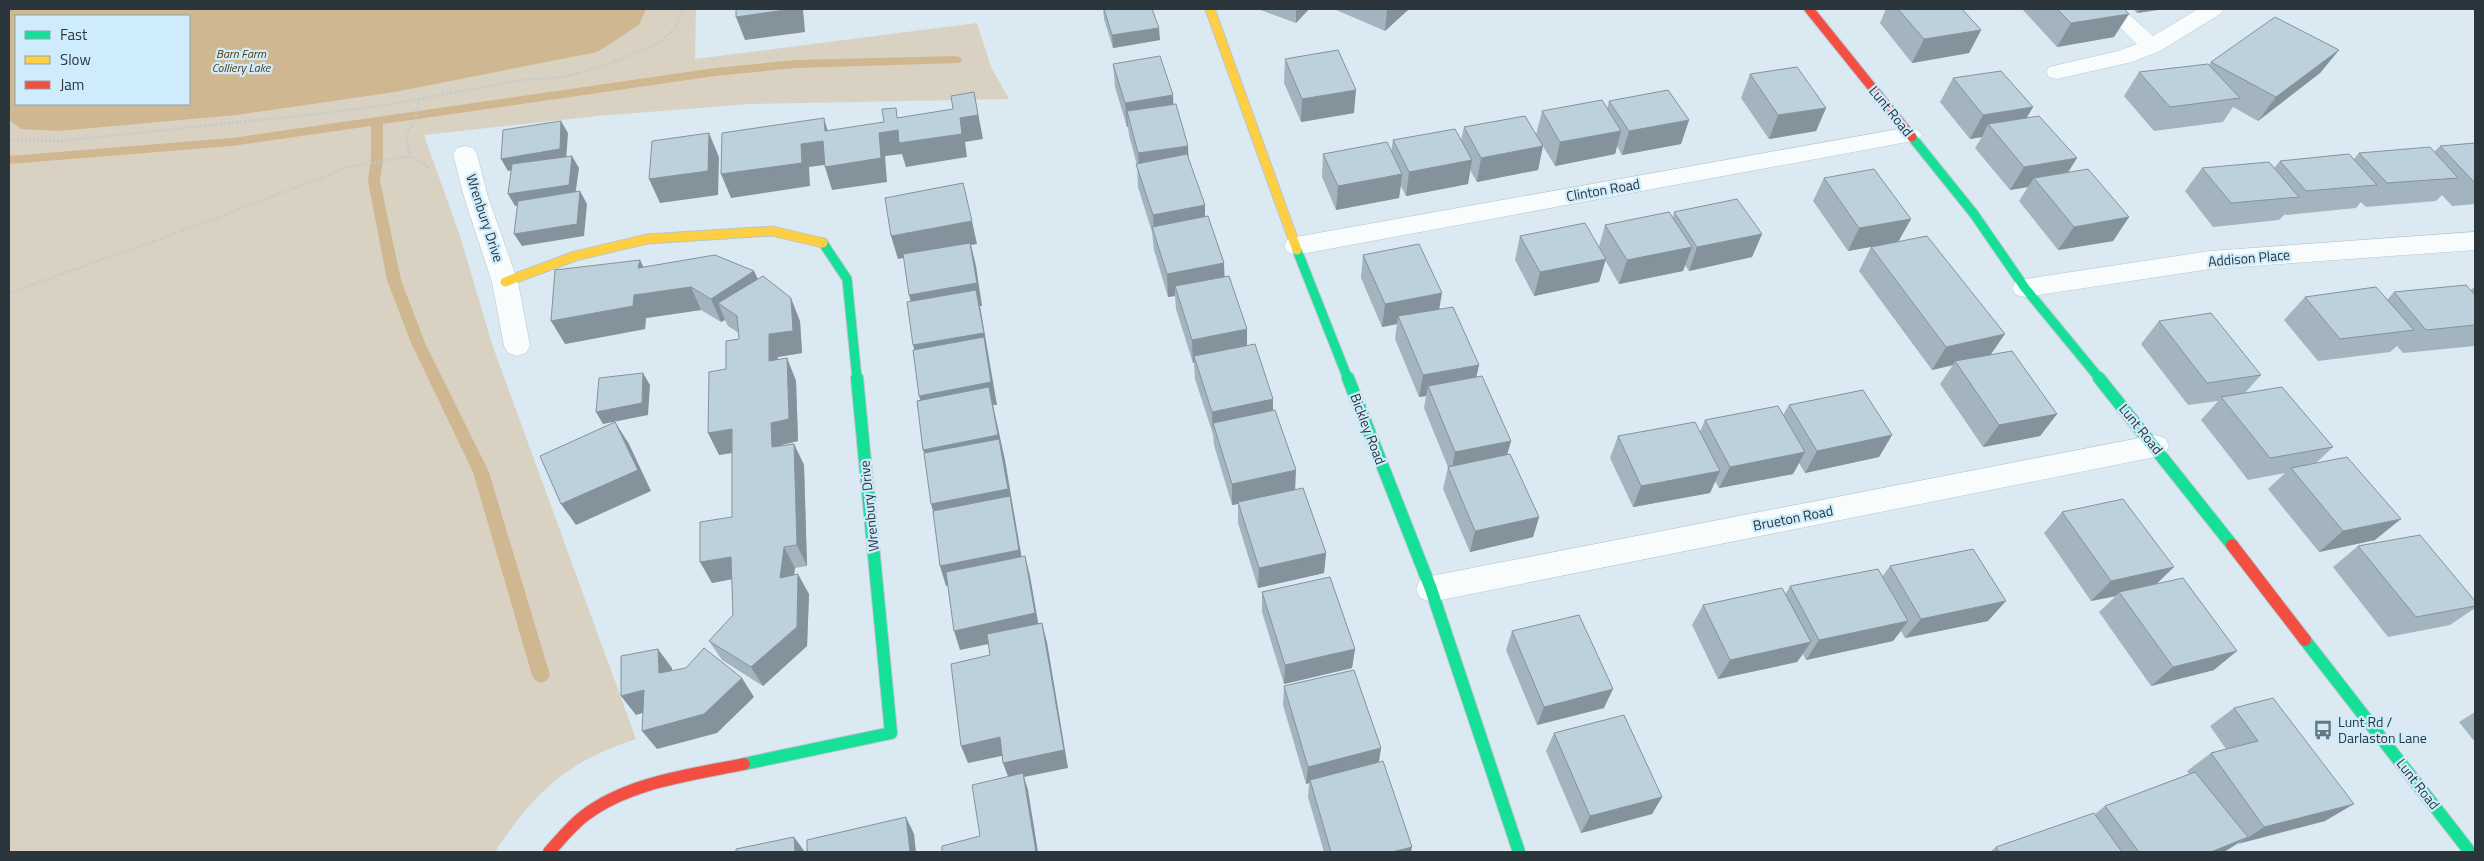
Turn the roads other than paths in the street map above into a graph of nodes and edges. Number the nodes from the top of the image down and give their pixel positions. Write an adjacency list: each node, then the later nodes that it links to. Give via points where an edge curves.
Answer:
1 (1210, 9): 10 (street, Bickley Road)
2 (1809, 9): 7 (street, Lunt Road)
3 (2111, 9): 5 (street)
4 (2213, 9): 5 (street)
5 (2152, 46): 6 (street, via 2124,57)
6 (2057, 72)
7 (1910, 135): 10 (street, Clinton Road); 12 (street, Lunt Road, via 1974,214)
8 (465, 154): 11 (street, Wrenbury Drive)
9 (2475, 241): 12 (street, Addison Place, via 2210,260)
10 (1296, 246): 15 (street, Bickley Road)
11 (505, 282): 13 (street, Wrenbury Drive); 16 (street, Wrenbury Drive, via 575,256 647,239 772,231 822,242 847,279 892,733 699,772 626,793 585,815)
12 (2025, 288): 14 (street, Lunt Road)
13 (517, 346)
14 (2155, 446): 15 (street, Brueton Road); 18 (street, Lunt Road)
15 (1430, 589): 17 (street, Bickley Road)
16 (549, 852)
17 (1520, 852)
18 (2470, 852)

